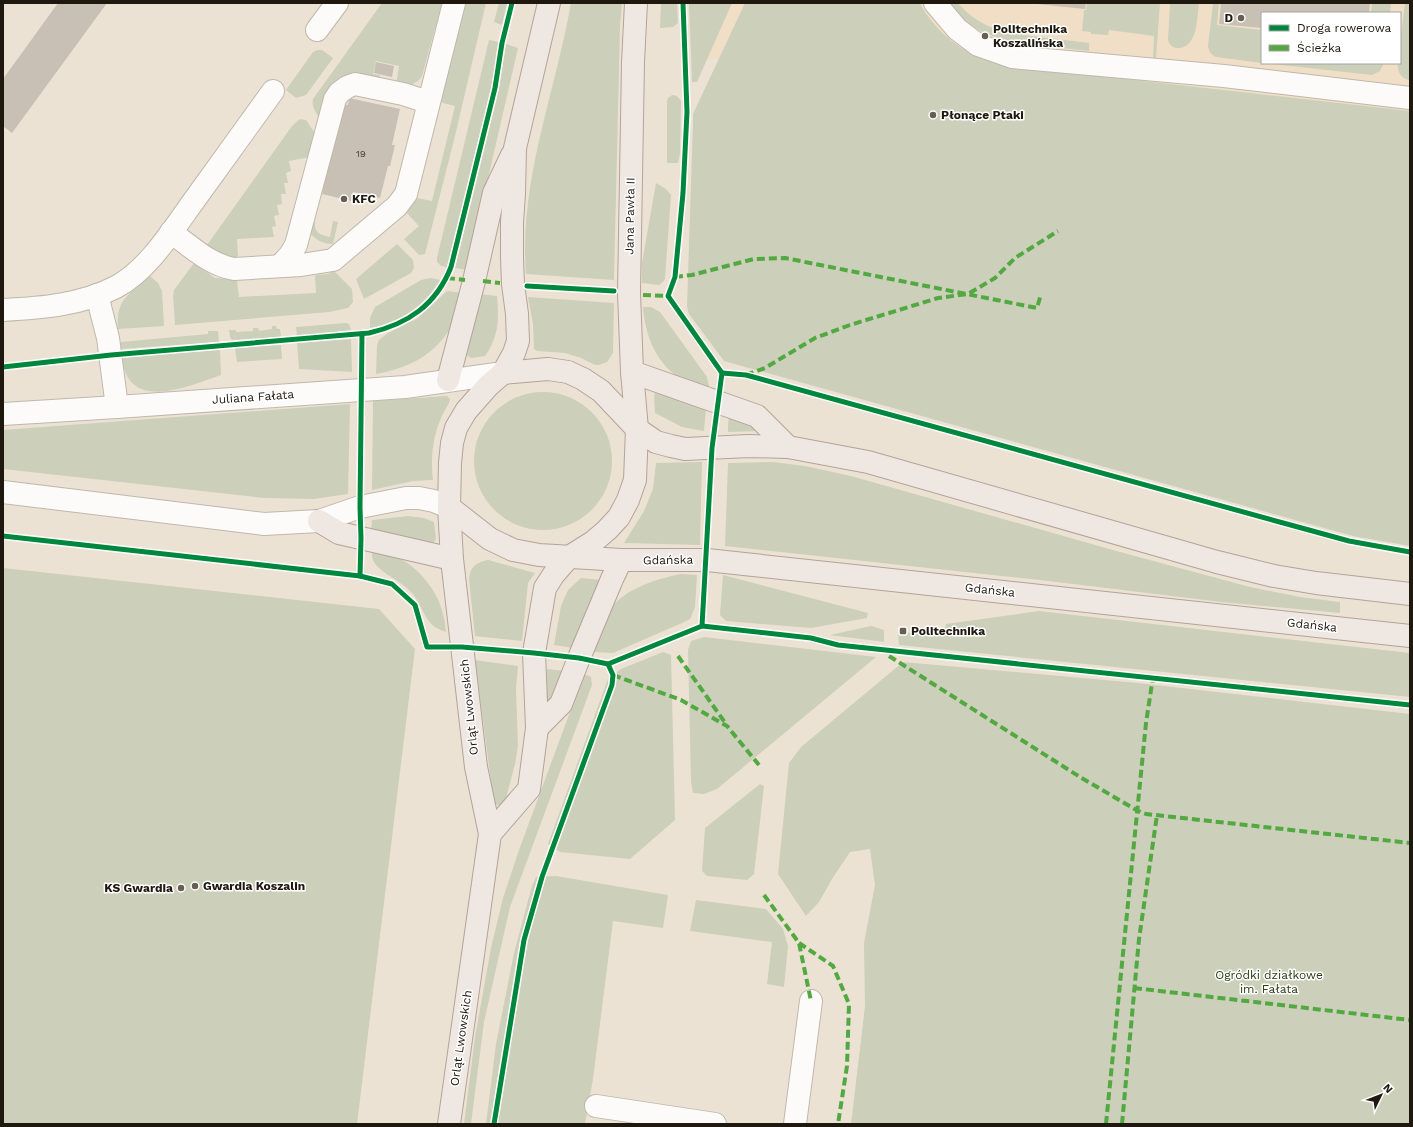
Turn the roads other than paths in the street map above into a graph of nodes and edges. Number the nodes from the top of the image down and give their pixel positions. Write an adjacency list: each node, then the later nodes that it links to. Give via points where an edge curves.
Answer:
1 (337, 3): 6 (street)
2 (454, 3): 9 (street)
3 (549, 3): 10 (main road)
4 (636, 3): 15 (main road, Jana Pawła II, via 629,293)
5 (935, 3): 8 (street, via 956,29 978,45 1012,56 1224,76)
6 (317, 30)
7 (273, 91): 11 (street)
8 (1410, 98)
9 (428, 102): 12 (street, via 406,194 401,201 333,260); 12 (street, via 355,84 339,93 335,99 296,245)
10 (515, 148): 16 (main road, via 512,258 518,341); 17 (main road, via 494,193)
11 (171, 232): 12 (street, via 224,268); 13 (street, via 138,271 115,287)
12 (280, 266)
13 (97, 295): 14 (street, via 39,308); 18 (street, via 108,338)
14 (3, 310)
15 (632, 372): 20 (main road, Jana Pawła II); 21 (main road, via 757,416)
16 (503, 373): 17 (street, Juliana Fałata); 20 (main road, via 548,369 568,372 601,391); 23 (main road, Orląt Lwowskich, via 476,398 456,428 450,463)
17 (448, 380): 18 (street, Juliana Fałata, via 405,387)
18 (116, 407): 19 (street, Juliana Fałata)
19 (3, 414)
20 (637, 428): 21 (main road, via 656,442 685,449); 25 (main road, Jana Pawła II, via 635,480 628,500 619,517 607,530)
21 (788, 447): 28 (main road, via 868,462 1274,576)
22 (3, 492): 24 (street, via 264,524)
23 (449, 507): 24 (street, via 434,501 406,498 360,507); 25 (main road, Gdańska, via 490,539 513,550); 26 (main road, Orląt Lwowskich)
24 (319, 520): 26 (main road, via 339,533)
25 (569, 557): 27 (main road, Gdańska); 30 (main road, via 545,588 534,653)
26 (452, 559): 31 (main road, Orląt Lwowskich, via 476,767)
27 (621, 560): 29 (main road, Gdańska, via 707,560); 30 (main road, via 561,704)
28 (1410, 594)
29 (1410, 636)
30 (537, 728): 31 (main road, via 529,789)
31 (490, 834): 34 (main road, Orląt Lwowskich)
32 (811, 1001): 36 (street)
33 (596, 1106): 35 (street)
34 (449, 1124)
35 (715, 1124)
36 (795, 1124)

